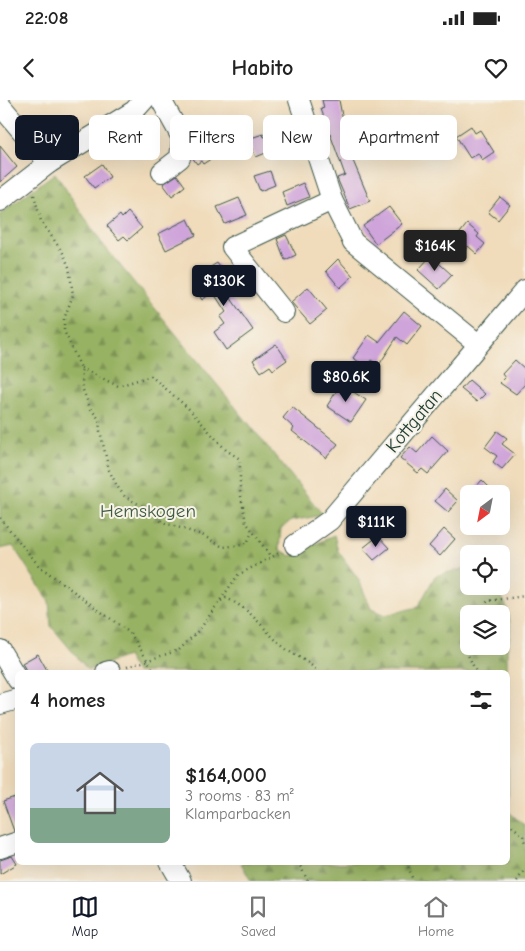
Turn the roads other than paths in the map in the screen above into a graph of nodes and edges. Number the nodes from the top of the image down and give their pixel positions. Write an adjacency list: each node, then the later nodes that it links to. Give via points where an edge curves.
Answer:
1 (144, 100): 5 (street, via 134,111)
2 (161, 100): 6 (street, via 182,138 180,158)
3 (299, 100): 7 (street)
4 (0, 105): 5 (street)
5 (49, 163): 8 (street)
6 (162, 172)
7 (332, 200): 10 (street, via 227,241); 11 (street, via 353,242)
8 (0, 201)
9 (525, 290): 11 (street, Kottgatan)
10 (284, 312)
11 (478, 344): 12 (street, Kottgatan, via 330,520)
12 (295, 544)
13 (0, 650): 14 (street)
14 (15, 675)
15 (15, 700): 16 (street)
16 (0, 704)
17 (15, 843): 18 (street)
18 (0, 848)
19 (172, 865): 20 (street)
20 (181, 881)

